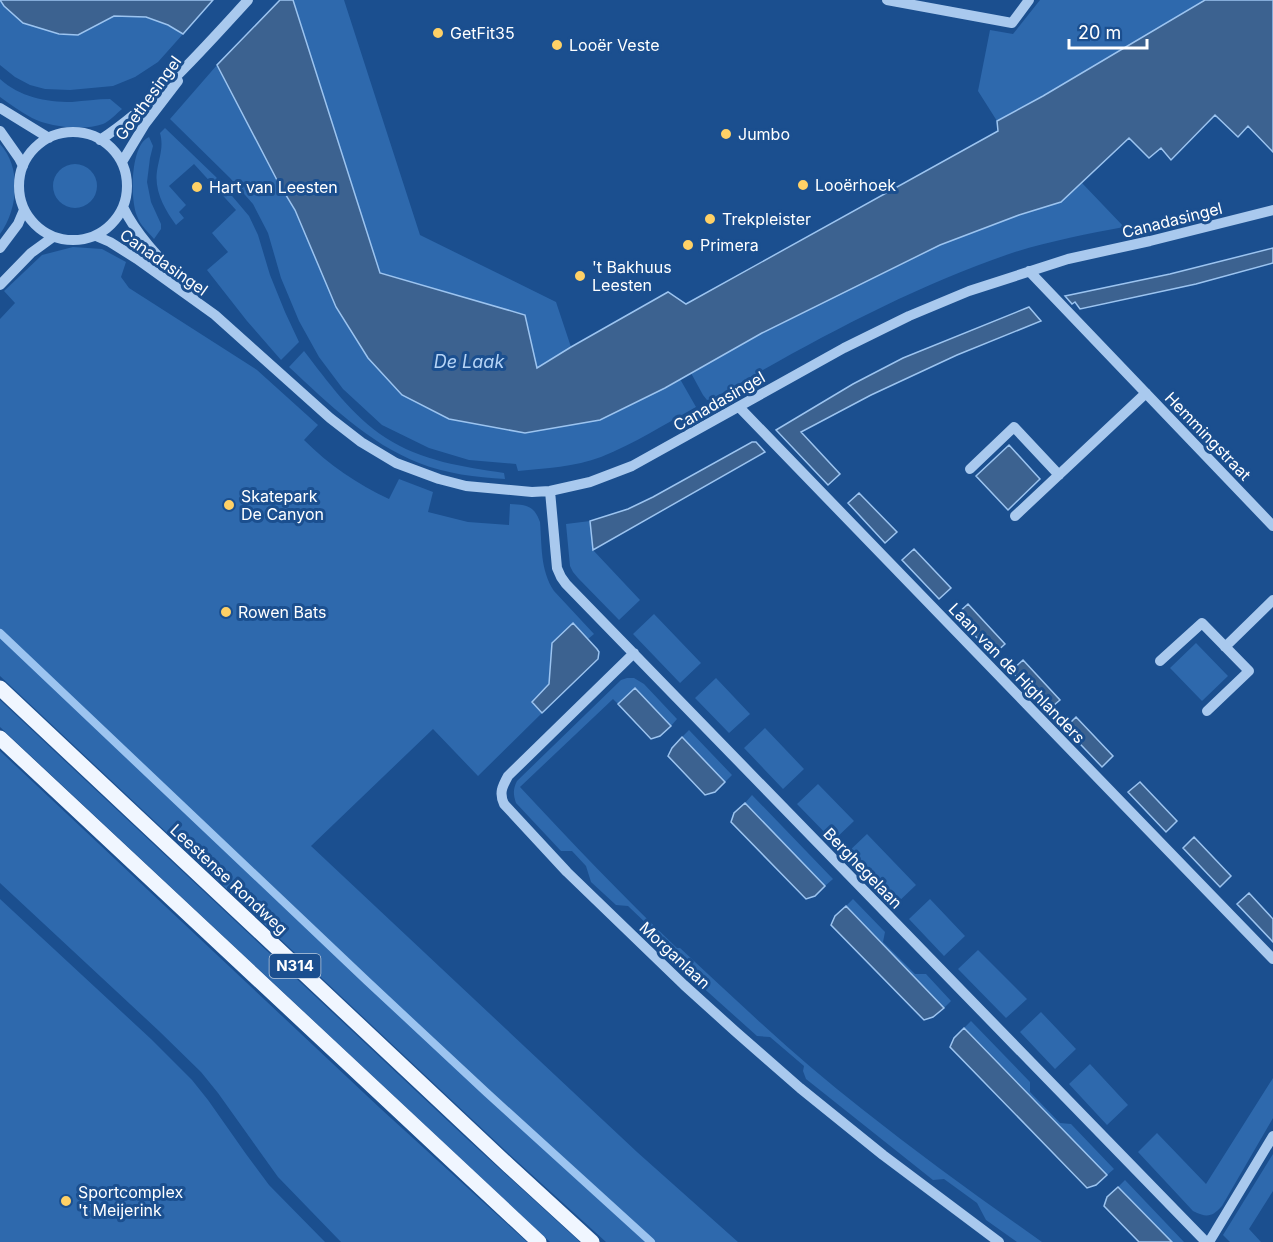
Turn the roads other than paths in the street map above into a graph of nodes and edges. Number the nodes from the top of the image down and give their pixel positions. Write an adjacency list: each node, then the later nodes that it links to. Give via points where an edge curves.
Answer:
1 (248, 0): 4 (street, Goethesingel)
2 (887, 0): 3 (street, via 1012,23)
3 (1029, 0)
4 (200, 52): 8 (street, Goethesingel, via 135,114); 9 (street, Goethesingel, via 145,124)
5 (0, 108): 7 (street)
6 (0, 132): 10 (street)
7 (49, 138): 8 (street, via 82,133); 10 (street, via 35,147)
8 (100, 140): 9 (street)
9 (122, 162): 11 (street, via 128,190)
10 (23, 166): 12 (street, via 19,195)
11 (123, 207): 14 (street, via 117,219); 19 (street, Canadasingel, via 150,247)
12 (24, 210): 15 (street, via 34,225); 16 (street)
13 (1273, 210): 17 (street, Canadasingel)
14 (96, 236): 15 (street, via 78,240); 19 (street, Canadasingel, via 137,259)
15 (53, 237): 18 (street)
16 (0, 248)
17 (1029, 271): 20 (street, Hemmingstraat); 21 (street, Canadasingel, via 909,316)
18 (0, 285)
19 (215, 315): 24 (street, Canadasingel, via 330,418 396,463 466,486)
20 (1146, 393): 23 (street, Hemmingstraat); 26 (street, Hemmingstraat)
21 (739, 407): 24 (street, Canadasingel, via 632,466 590,482); 34 (street, Laan van de Highlanders)
22 (970, 469): 23 (street, via 1014,427)
23 (1059, 475): 25 (street, Hemmingstraat)
24 (550, 490): 29 (street, Berghegelaan, via 561,577)
25 (1015, 516)
26 (1273, 526)
27 (1273, 600): 28 (street)
28 (1225, 647): 30 (street, via 1202,622); 32 (street, via 1249,671)
29 (634, 653): 38 (street, Morganlaan, via 508,776 501,791 504,804 567,872 736,1032 883,1155); 39 (street, Berghegelaan)
30 (1160, 661)
31 (0, 688): 37 (main road, Leestense Rondweg / N314)
32 (1207, 711)
33 (0, 738): 36 (main road, N314)
34 (1273, 959)
35 (1273, 1136): 39 (street)
36 (539, 1242)
37 (592, 1242)
38 (999, 1242)
39 (1208, 1242)

